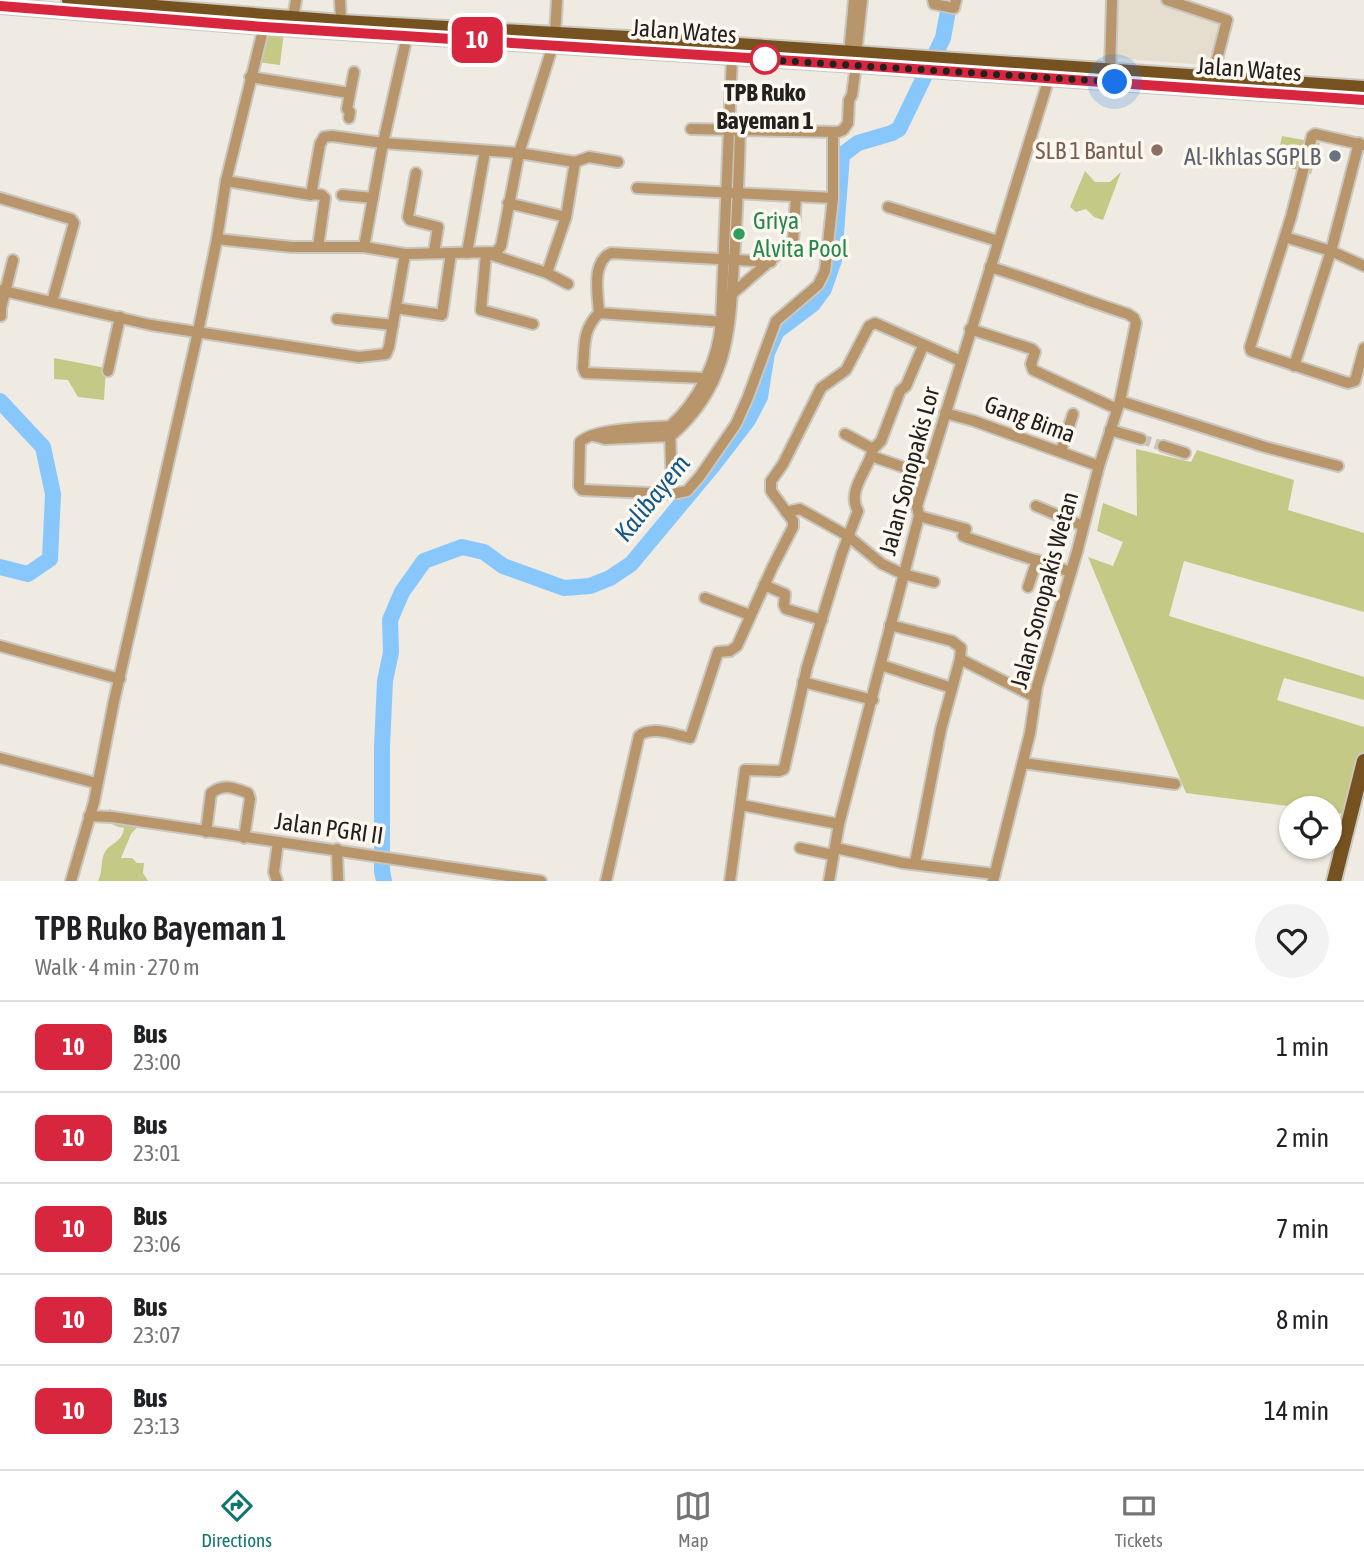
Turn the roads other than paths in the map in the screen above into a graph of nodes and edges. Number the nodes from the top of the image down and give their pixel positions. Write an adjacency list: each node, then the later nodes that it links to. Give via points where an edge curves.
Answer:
1 (69, 0): 13 (main road, Jalan Wates)
2 (296, 0): 12 (street)
3 (341, 0): 14 (street)
4 (557, 0): 16 (street)
5 (854, 0): 18 (street)
6 (862, 0): 18 (street)
7 (933, 0): 10 (street, via 934,4)
8 (1112, 0): 20 (street)
9 (1167, 0): 24 (street, via 1227,20)
10 (951, 5)
11 (0, 6): 13 (main road, Jalan Wates)
12 (293, 18): 13 (main road, Jalan Wates); 14 (main road, Jalan Wates)
13 (265, 21): 15 (main road, Jalan Wates); 22 (street)
14 (341, 22): 16 (main road, Jalan Wates)
15 (407, 36): 16 (main road, Jalan Wates); 32 (street)
16 (554, 39): 17 (main road, Jalan Wates); 18 (main road, Jalan Wates); 35 (street)
17 (732, 57): 18 (main road, Jalan Wates); 29 (street)
18 (852, 60): 19 (main road, Jalan Wates); 31 (street, via 848,123)
19 (955, 66): 20 (main road, Jalan Wates); 23 (main road, Jalan Wates)
20 (1110, 71): 24 (main road, Jalan Wates)
21 (354, 72): 26 (street)
22 (250, 77): 26 (street); 39 (street)
23 (1049, 78): 27 (main road, Jalan Wates); 53 (street, Jalan Sonopakis Lor)
24 (1212, 79): 25 (main road, Jalan Wates)
25 (1364, 88)
26 (349, 93): 28 (street)
27 (1364, 100)
28 (349, 118)
29 (733, 126): 30 (street); 31 (street); 41 (street)
30 (691, 129)
31 (833, 133): 47 (street)
32 (383, 143): 34 (street); 42 (street, via 324,137); 46 (street)
33 (1362, 144): 51 (street, via 1313,135); 56 (street)
34 (485, 152): 35 (street); 59 (street)
35 (519, 153): 36 (street); 48 (street)
36 (575, 162): 37 (street, via 589,157); 50 (street)
37 (618, 162)
38 (416, 173): 57 (street, via 408,216 438,227)
39 (226, 181): 42 (street); 52 (street)
40 (637, 188): 41 (street)
41 (733, 193): 44 (street); 63 (street)
42 (312, 194): 54 (street, via 325,198)
43 (342, 195): 46 (street)
44 (796, 197): 47 (street); 64 (street, via 793,241)
45 (0, 198): 71 (street, via 74,223)
46 (373, 198): 55 (street)
47 (833, 198): 102 (street, via 827,264 818,285 776,321 736,424 687,491)
48 (508, 203): 50 (street); 61 (street, via 501,246)
49 (888, 207): 53 (street)
50 (566, 216): 67 (street)
51 (1285, 237): 56 (street); 85 (street, via 1250,347)
52 (217, 239): 54 (street); 81 (street)
53 (998, 241): 66 (street, Jalan Sonopakis Lor)
54 (318, 247): 55 (street)
55 (364, 247): 60 (street)
56 (1331, 251): 65 (street); 85 (street)
57 (434, 252): 58 (street); 60 (street)
58 (450, 253): 59 (street); 72 (street, via 442,315)
59 (467, 253): 61 (street)
60 (405, 254): 72 (street)
61 (486, 254): 67 (street); 78 (street, via 481,310)
62 (13, 260): 69 (street)
63 (729, 260): 64 (street); 70 (street); 73 (street, via 606,255 599,263); 77 (street)
64 (771, 262): 70 (street)
65 (1364, 266)
66 (990, 267): 80 (street, Jalan Sonopakis Lor); 88 (street, Jalan Sonopakis Wetan, via 1134,318)
67 (547, 272): 68 (street)
68 (568, 284)
69 (2, 291): 71 (street); 74 (street)
70 (732, 294): 77 (street)
71 (52, 302): 75 (street)
72 (396, 308): 79 (street)
73 (599, 313): 77 (street); 87 (street, via 586,330 585,373)
74 (1, 316)
75 (120, 317): 81 (street); 86 (street)
76 (337, 319): 79 (street)
77 (725, 322): 87 (street)
78 (533, 324)
79 (393, 325): 81 (street, via 388,352 380,356)
80 (970, 329): 84 (street, Jalan Sonopakis Lor); 88 (street, via 1032,349 1033,370)
81 (198, 332): 121 (street)
82 (923, 346): 84 (street); 97 (street); 104 (street, via 878,324 869,326 844,373 821,388 771,481 771,491)
83 (1364, 348): 85 (street, via 1352,383)
84 (961, 361): 89 (street, Jalan Sonopakis Lor)
85 (1294, 366)
86 (108, 371)
87 (708, 380): 92 (street)
88 (1119, 405): 91 (street, Jalan Sonopakis Wetan); 100 (street)
89 (945, 413): 96 (street, Gang Bima); 101 (street, Jalan Sonopakis Lor)
90 (1073, 414): 96 (street)
91 (1110, 430): 94 (street); 99 (street, Jalan Sonopakis Wetan)
92 (670, 431): 102 (street); 102 (street, via 604,432 582,439 579,486 582,490)
93 (845, 434): 97 (street)
94 (1141, 439)
95 (1163, 446): 98 (street)
96 (1061, 451): 99 (street, Gang Bima)
97 (872, 453): 101 (street); 107 (street, via 855,492 858,511)
98 (1185, 453)
99 (1099, 466): 106 (street, Jalan Sonopakis Wetan)
100 (1338, 466)
101 (926, 475): 105 (street, Jalan Sonopakis Lor, via 917,506)
102 (672, 494)
103 (1036, 506): 106 (street)
104 (786, 512): 107 (street, via 798,508); 112 (street, via 793,527)
105 (919, 516): 108 (street, via 966,529 963,536); 110 (street, Jalan Sonopakis Lor)
106 (1083, 526): 109 (street, Jalan Sonopakis Wetan)
107 (848, 536): 110 (street, via 881,564); 116 (street)
108 (1037, 560): 109 (street); 113 (street)
109 (1071, 572): 124 (street, Jalan Sonopakis Wetan)
110 (903, 573): 111 (street); 117 (street, Jalan Sonopakis Lor)
111 (934, 582)
112 (764, 585): 115 (street); 116 (street, via 785,594 786,609)
113 (1028, 587)
114 (705, 598): 115 (street)
115 (750, 615): 149 (street, via 735,648 718,652 690,738 646,731 639,736)
116 (821, 620): 122 (street)
117 (890, 625): 119 (street, via 952,641); 120 (street, Jalan Sonopakis Lor)
118 (0, 646): 121 (street)
119 (961, 653): 123 (street); 124 (street)
120 (881, 665): 123 (street); 125 (street, Jalan Sonopakis Lor)
121 (120, 679): 129 (street)
122 (803, 682): 125 (street); 132 (street, via 784,769 745,770)
123 (952, 688): 142 (street)
124 (1035, 697): 128 (street, Jalan Sonopakis Wetan)
125 (873, 700): 135 (street, Jalan Sonopakis Lor)
126 (0, 758): 129 (street)
127 (1364, 761): 153 (main road)
128 (1023, 763): 130 (street); 144 (street, Jalan Sonopakis Wetan)
129 (96, 783): 131 (street)
130 (1175, 784)
131 (94, 802): 133 (street); 134 (street)
132 (741, 805): 135 (street); 150 (street)
133 (89, 817): 134 (street, Jalan PGRI II); 145 (street)
134 (112, 817): 136 (street, Jalan PGRI II)
135 (839, 824): 141 (street, Jalan Sonopakis Lor)
136 (206, 832): 137 (street, Jalan PGRI II); 137 (street, via 211,793 232,787 248,793 250,799)
137 (244, 838): 138 (street, Jalan PGRI II)
138 (278, 842): 140 (street, Jalan PGRI II); 146 (street)
139 (800, 848): 141 (street)
140 (337, 849): 147 (street); 148 (street, Jalan PGRI II)
141 (835, 852): 142 (street); 151 (street, Jalan Sonopakis Lor)
142 (915, 863): 143 (street)
143 (948, 867): 144 (street); 152 (street)
144 (994, 877)
145 (71, 881)
146 (277, 881)
147 (338, 881)
148 (541, 881)
149 (607, 881)
150 (730, 881)
151 (829, 881)
152 (945, 881)
153 (1334, 881)

